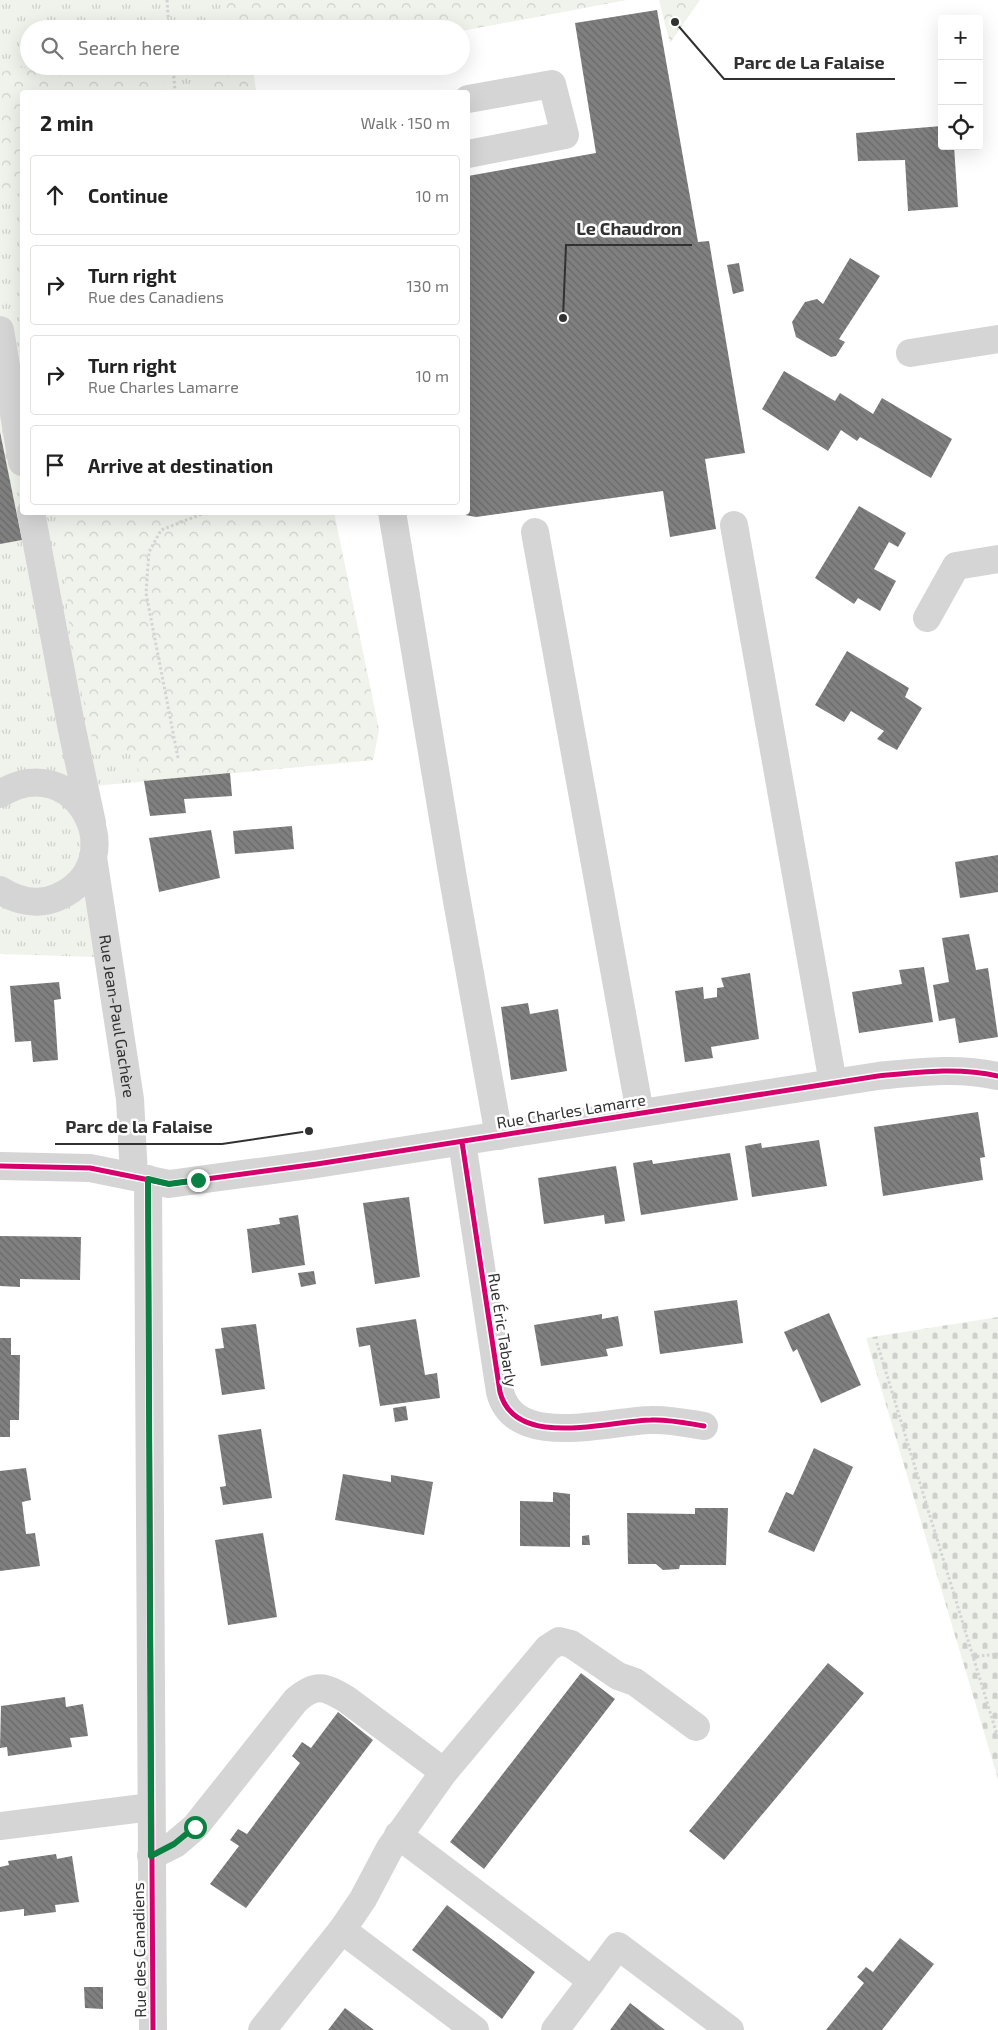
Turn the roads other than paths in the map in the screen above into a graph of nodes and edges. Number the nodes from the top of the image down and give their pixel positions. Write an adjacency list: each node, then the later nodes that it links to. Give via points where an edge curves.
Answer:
1 (470, 99): 2 (street, via 552,84 565,135)
2 (470, 154)
3 (0, 330): 6 (street)
4 (998, 339): 5 (street)
5 (910, 353)
6 (20, 450)
7 (32, 515): 14 (street, Rue Jean-Paul Gachère)
8 (392, 515): 20 (street)
9 (734, 525): 18 (street)
10 (535, 532): 19 (street)
11 (998, 559): 12 (street, via 956,566)
12 (927, 618)
13 (0, 794): 14 (street, via 20,784 33,782 58,787 79,801)
14 (92, 823): 15 (street, Rue Jean-Paul Gachère)
15 (93, 857): 16 (street, via 75,887 55,898 32,902); 23 (street, Rue Jean-Paul Gachère)
16 (0, 890)
17 (998, 1076): 18 (street, Rue Charles Lamarre, via 950,1070)
18 (833, 1083): 19 (street, Rue Charles Lamarre)
19 (640, 1113): 20 (street, Rue Charles Lamarre)
20 (499, 1136): 21 (street, Rue Charles Lamarre)
21 (462, 1142): 23 (street, Rue Charles Lamarre, via 169,1184); 24 (street, Rue Éric Tabarly, via 500,1392 510,1413 520,1420 548,1428 652,1420)
22 (0, 1166): 23 (street, Rue Charles Lamarre, via 90,1168)
23 (141, 1178): 27 (street, Rue des Canadiens)
24 (704, 1426)
25 (696, 1727): 26 (street, via 636,1682 618,1676 571,1644 559,1641 548,1648)
26 (444, 1772): 29 (street); 30 (street, via 346,1699 317,1687 296,1700 186,1836)
27 (151, 1807): 28 (street); 30 (street, Rue des Canadiens)
28 (0, 1826)
29 (398, 1835): 31 (street); 32 (street)
30 (151, 1856): 33 (street, Rue des Canadiens)
31 (342, 1930): 34 (street); 35 (street)
32 (592, 1980): 36 (street); 37 (street, via 618,1946)
33 (152, 2030)
34 (262, 2030)
35 (475, 2030)
36 (555, 2030)
37 (730, 2030)

